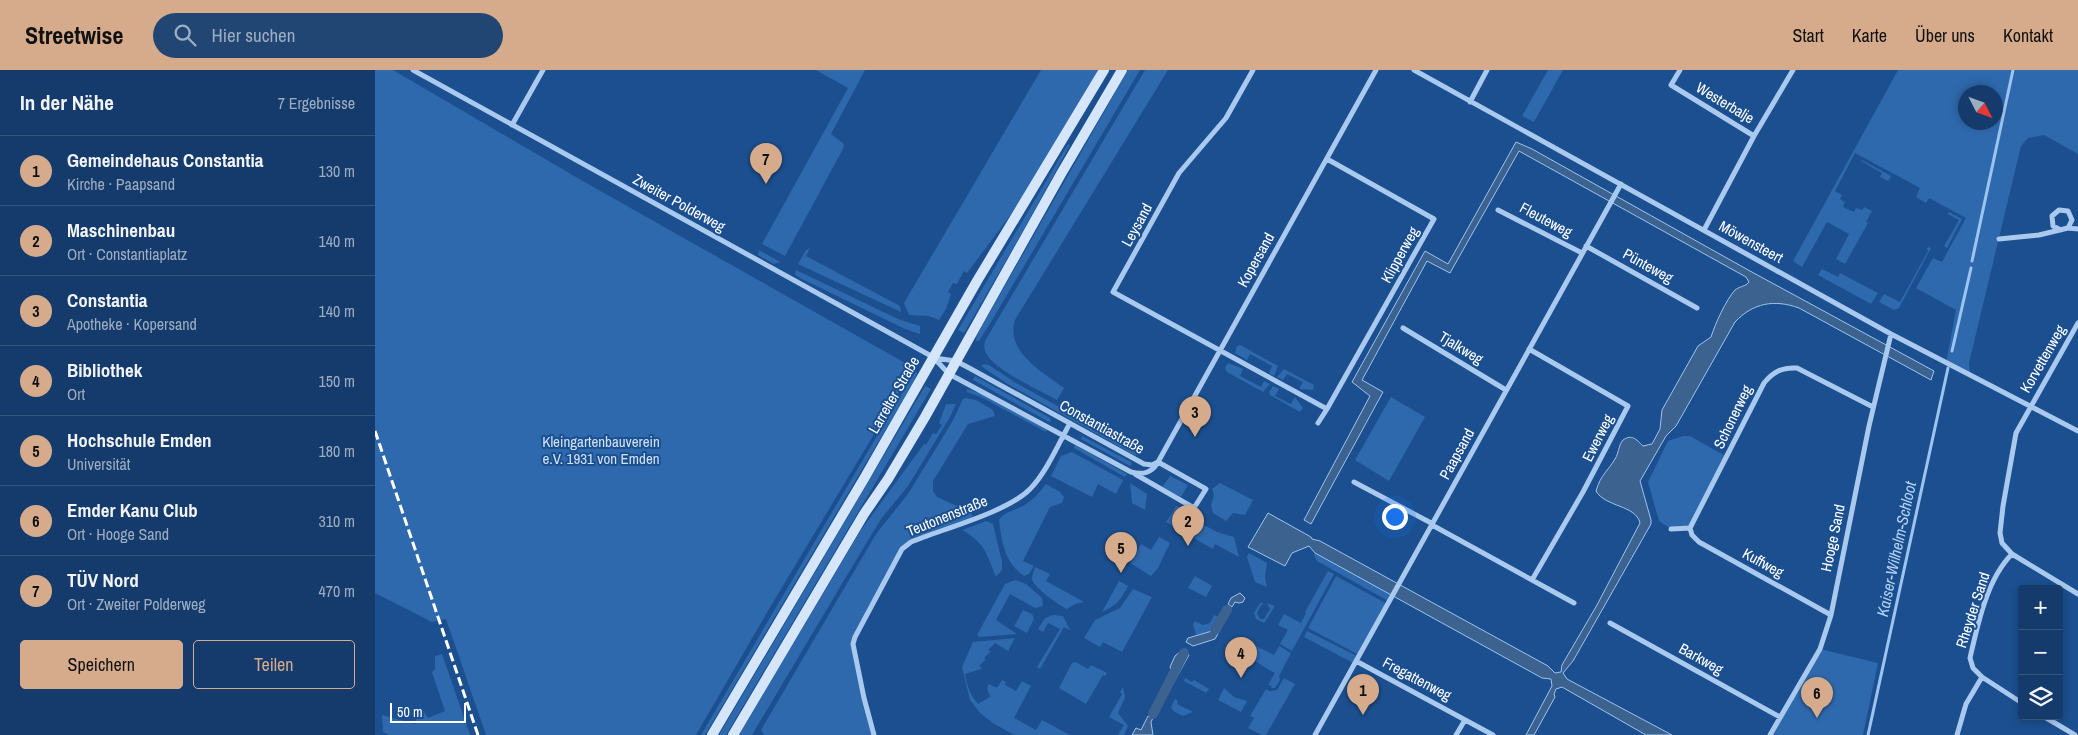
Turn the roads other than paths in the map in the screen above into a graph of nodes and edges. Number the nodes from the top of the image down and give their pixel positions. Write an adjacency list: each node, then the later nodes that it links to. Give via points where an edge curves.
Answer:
1 (413, 70): 12 (street, Zweiter Polderweg)
2 (543, 70): 12 (street)
3 (1104, 70): 30 (street, Larrelter Straße)
4 (1122, 70): 31 (street)
5 (1253, 70): 29 (street, Leysand, via 1226,118 1179,173 1113,292)
6 (1376, 70): 14 (street, Kopersand)
7 (1414, 70): 11 (street, Möwensteert)
8 (1487, 70): 11 (street)
9 (1680, 70): 13 (street, Westerbalje, via 1671,85)
10 (1793, 70): 13 (street, Westerbalje)
11 (1470, 102): 15 (street, Möwensteert)
12 (512, 125): 30 (street, Zweiter Polderweg)
13 (1754, 136): 19 (street, Westerbalje)
14 (1327, 159): 29 (street, Kopersand); 36 (street, Klipperweg, via 1434,219)
15 (1621, 184): 19 (street, Möwensteert); 22 (street, Paapsand)
16 (1498, 210): 23 (street, Fleuteweg)
17 (2068, 228): 18 (street); 20 (street); 20 (street, via 2072,220 2068,211 2059,210 2052,216 2053,226)
18 (2078, 229)
19 (1704, 230): 27 (street, Möwensteert)
20 (2061, 230): 21 (street)
21 (1999, 239)
22 (1586, 246): 23 (street, Paapsand); 24 (street, Pünteweg)
23 (1582, 254): 28 (street, Paapsand)
24 (1697, 308)
25 (2078, 323): 35 (street, Korvettenweg)
26 (1403, 328): 33 (street, Tjalkweg)
27 (1891, 334): 34 (street, Hooge Sand); 35 (street, Möwensteert)
28 (1529, 349): 33 (street, Paapsand); 48 (street, Ewerweg, via 1628,406)
29 (1221, 351): 36 (street); 41 (street, Kopersand)
30 (933, 358): 31 (street, Zweiter Polderweg); 32 (street, Zweiter Polderweg); 59 (street, Larrelter Straße)
31 (956, 361): 32 (street); 38 (street, Constantiastraße)
32 (949, 374): 40 (street, Constantiastraße); 60 (street)
33 (1506, 390): 44 (street, Paapsand)
34 (1873, 407): 45 (street, Schonerweg, via 1797,368 1776,371 1763,383); 51 (street, Hooge Sand)
35 (2030, 407): 39 (street, Möwensteert); 47 (street, via 2016,433 2003,506 2000,533)
36 (1327, 410): 37 (street, Klipperweg)
37 (1318, 423)
38 (1070, 424): 40 (street, Teutonenstraße); 41 (street, Constantiastraße, via 1144,464)
39 (2078, 431)
40 (1063, 436): 42 (street, Constantiastraße); 61 (street, Teutonenstraße, via 1039,477 1024,495 991,512 911,542 902,549 853,644)
41 (1158, 462): 42 (street, Constantiastraße, via 1153,470); 42 (street, via 1205,489 1194,508)
42 (1133, 473)
43 (1354, 482): 44 (street)
44 (1433, 525): 48 (street); 53 (street, Paapsand)
45 (1690, 528): 46 (street); 51 (street, Kuffweg, via 1699,542)
46 (1671, 529)
47 (2012, 554): 49 (street); 54 (street, Rheyder Sand, via 1991,582 1971,653 1971,664)
48 (1532, 580): 50 (street)
49 (2078, 594)
50 (1574, 603)
51 (1831, 615): 56 (street, Hooge Sand, via 1820,649)
52 (1610, 623): 56 (street, Barkweg)
53 (1356, 661): 57 (street, Fregattenweg); 62 (street, Paapsand)
54 (1982, 677): 55 (street); 66 (street, via 1966,704)
55 (2018, 700)
56 (1780, 717): 65 (street, Hooge Sand)
57 (1465, 720): 63 (street); 64 (street, Fregattenweg)
58 (2050, 720): 67 (street)
59 (712, 735)
60 (733, 735)
61 (874, 735)
62 (1315, 735)
63 (1456, 735)
64 (1493, 735)
65 (1770, 735)
66 (1957, 735)
67 (2075, 735)

